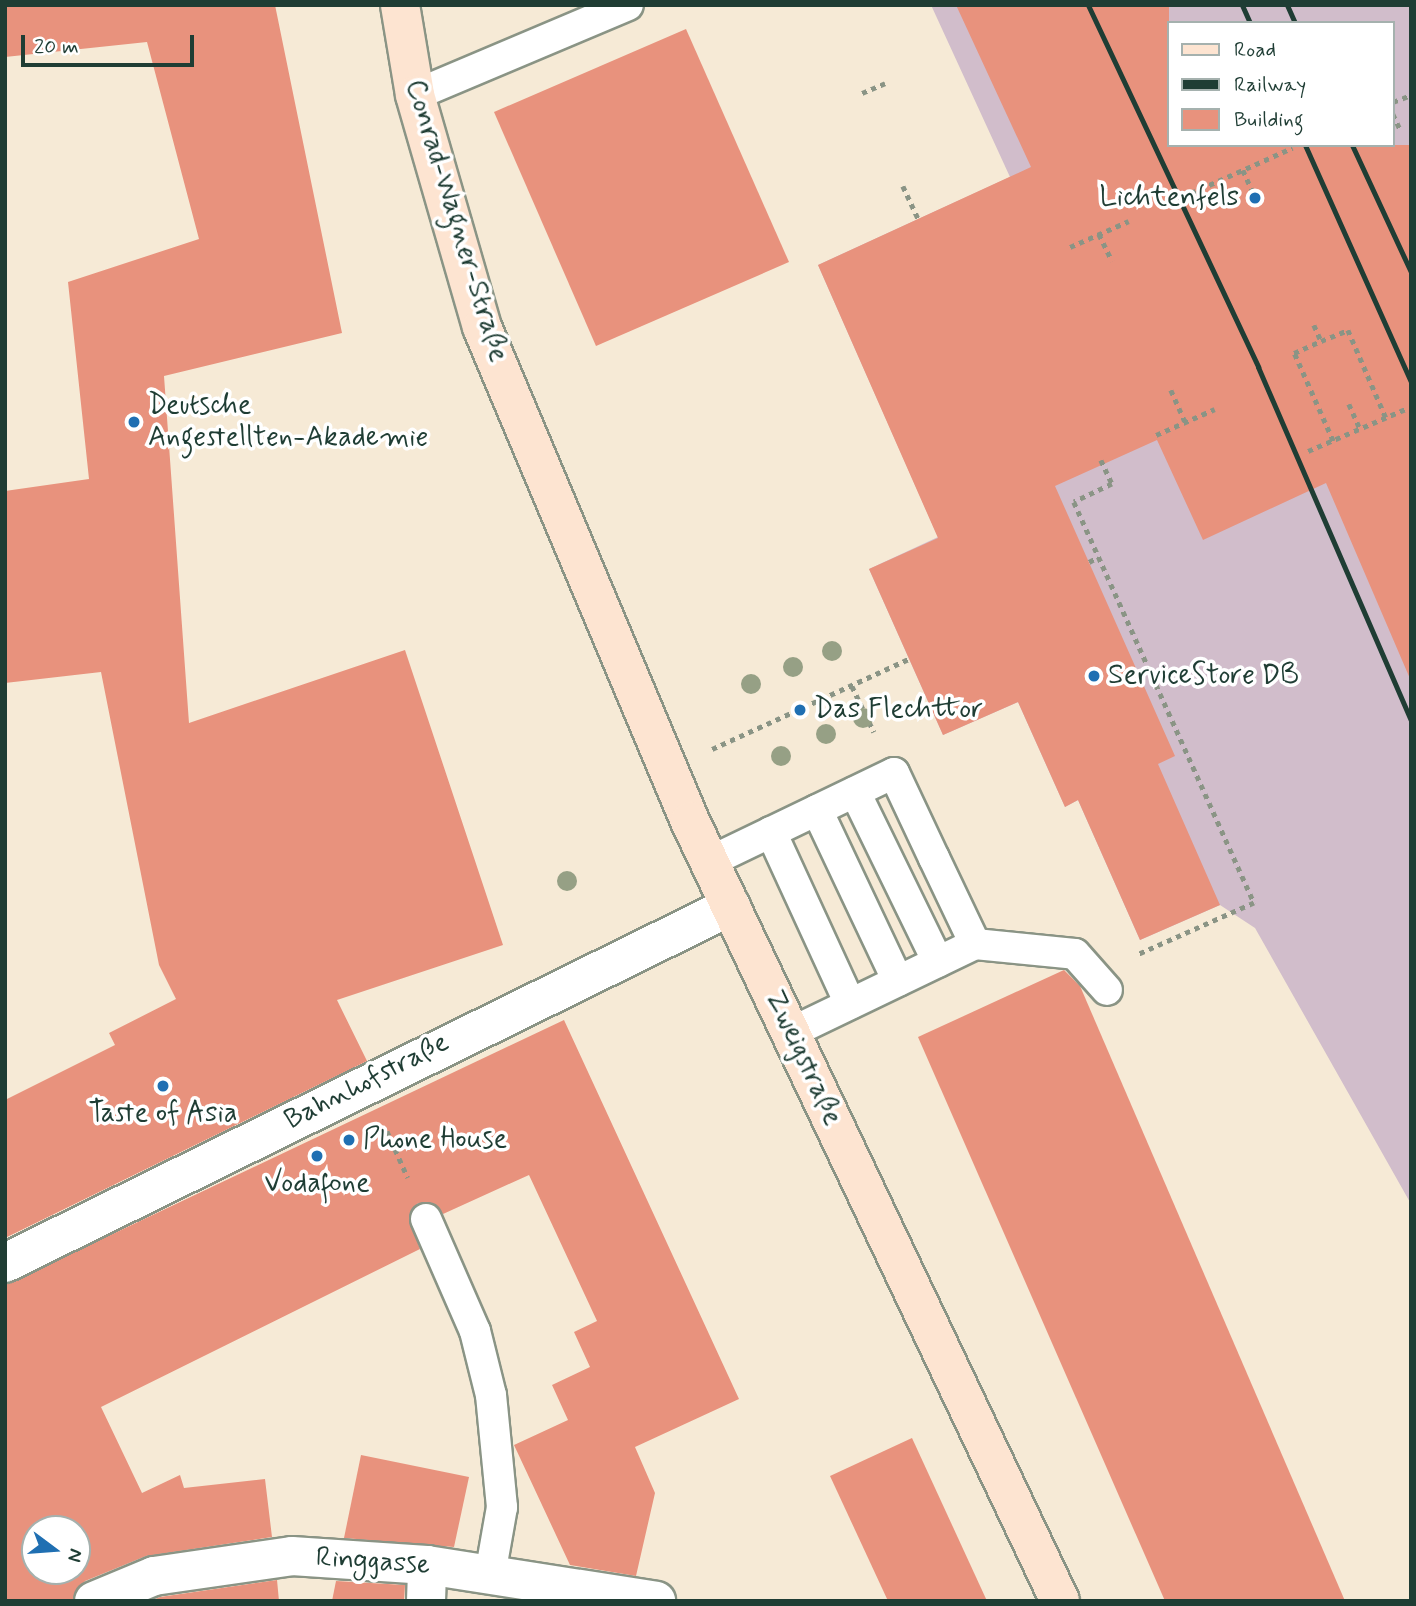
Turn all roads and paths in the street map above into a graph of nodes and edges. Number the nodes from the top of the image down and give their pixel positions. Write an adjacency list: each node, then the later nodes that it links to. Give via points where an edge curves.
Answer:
1 (400, 5): 5 (street, Conrad-Wagner-Straße)
2 (628, 5): 5 (lane)
3 (885, 83): 4 (path)
4 (862, 93)
5 (415, 95): 31 (street, Conrad-Wagner-Straße, via 482,327)
6 (1395, 118): 7 (path)
7 (1400, 129)
8 (1292, 148): 9 (path)
9 (1243, 170): 11 (path); 12 (path)
10 (902, 186): 13 (path)
11 (1191, 193)
12 (1254, 195)
13 (919, 220)
14 (1129, 221): 15 (path)
15 (1100, 234): 16 (path); 17 (path)
16 (1070, 247)
17 (1112, 261)
18 (1314, 326): 19 (path)
19 (1321, 341): 24 (path, via 1348,330); 28 (path, via 1294,353)
20 (1171, 390): 25 (path)
21 (1349, 404): 26 (path)
22 (1408, 408): 24 (path)
23 (1215, 409): 25 (path)
24 (1386, 418): 26 (path)
25 (1185, 421): 27 (path)
26 (1360, 429): 28 (path)
27 (1156, 435)
28 (1333, 441): 29 (path)
29 (1308, 452)
30 (1101, 460): 32 (path, via 1112,484 1074,502)
31 (558, 510): 35 (street, Zweigstraße)
32 (1098, 557): 33 (path); 43 (path, via 1254,903 1111,967)
33 (1089, 562)
34 (909, 659): 35 (path)
35 (667, 769): 39 (street, Zweigstraße)
36 (855, 792): 37 (lane); 41 (lane, via 894,773); 42 (lane)
37 (817, 810): 38 (lane); 44 (lane)
38 (771, 832): 39 (lane); 46 (lane)
39 (711, 861): 40 (street, Zweigstraße)
40 (731, 906): 47 (street, Zweigstraße); 48 (street, Bahnhofstraße)
41 (975, 944): 42 (lane); 43 (lane, via 1075,954)
42 (938, 962): 44 (lane)
43 (1087, 968): 45 (lane)
44 (898, 981): 46 (lane)
45 (1107, 990)
46 (850, 1004): 47 (lane)
47 (792, 1032): 55 (street, Zweigstraße)
48 (365, 1083): 49 (path); 50 (street, Bahnhofstraße)
49 (426, 1219): 51 (lane, via 475,1331 491,1395 502,1507)
50 (5, 1263)
51 (490, 1575): 52 (street, Ringgasse); 54 (street, Ringgasse)
52 (426, 1583): 53 (street, Ringgasse, via 292,1556 154,1576)
53 (94, 1601)
54 (656, 1601)
55 (1060, 1601)

